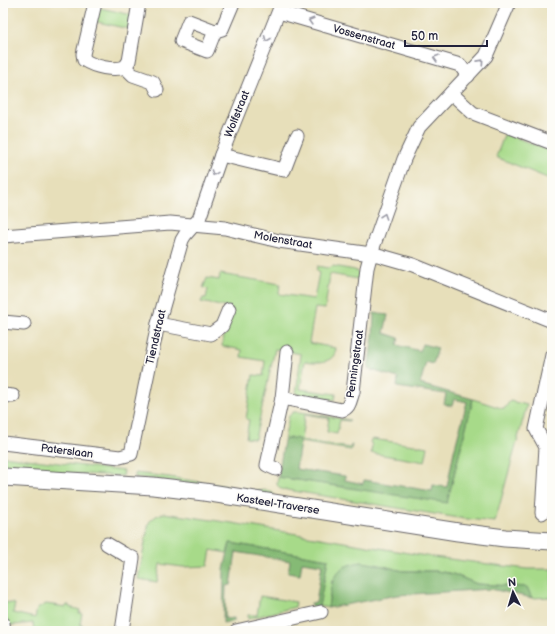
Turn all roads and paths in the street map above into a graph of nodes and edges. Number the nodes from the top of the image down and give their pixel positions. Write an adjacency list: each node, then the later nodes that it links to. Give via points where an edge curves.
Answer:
1 (95, 3): 7 (street, via 83,54 84,60 90,64 117,70)
2 (139, 3): 7 (street, via 129,61)
3 (233, 3): 6 (street, via 222,29)
4 (509, 3): 8 (street, one-way to 4, via 486,56)
5 (280, 7): 8 (street, Vossenstraat, one-way to 5, via 460,65); 13 (street, Wolfstraat, one-way to 13)
6 (215, 31)
7 (125, 67): 9 (street, via 134,75 153,82)
8 (468, 76): 10 (street)
9 (157, 90)
10 (451, 93): 12 (street, via 473,113); 16 (street, one-way to 10, via 404,159 419,127)
11 (297, 136): 13 (street, via 284,170)
12 (552, 143)
13 (221, 155): 14 (street, Wolfstraat, one-way to 14, via 199,219)
14 (194, 225): 15 (street, Molenstraat, via 170,223); 16 (street, Molenstraat, via 225,228 279,241); 21 (street, Tiendstraat, via 182,240)
15 (3, 236)
16 (371, 253): 18 (street, Molenstraat, via 413,265); 25 (street, Penningstraat, via 366,273 353,392 349,406 342,410)
17 (229, 309): 21 (street, via 222,326 211,334)
18 (552, 321)
19 (3, 322): 20 (street)
20 (24, 324)
21 (158, 324): 28 (street, Tiendstraat)
22 (287, 352): 25 (street)
23 (552, 355): 24 (street)
24 (549, 389): 27 (street, via 536,429)
25 (282, 398): 29 (street, via 267,464)
26 (3, 443): 28 (street, Paterslaan, via 120,457)
27 (549, 444): 31 (street)
28 (130, 454)
29 (276, 470)
30 (3, 477): 32 (main road, Kasteel-Traverse, via 153,486 458,532)
31 (542, 513)
32 (552, 541)
33 (107, 544): 37 (street, via 133,558)
34 (321, 612): 38 (street)
35 (3, 623): 36 (street)
36 (4, 631)
37 (122, 631)
38 (240, 631)

